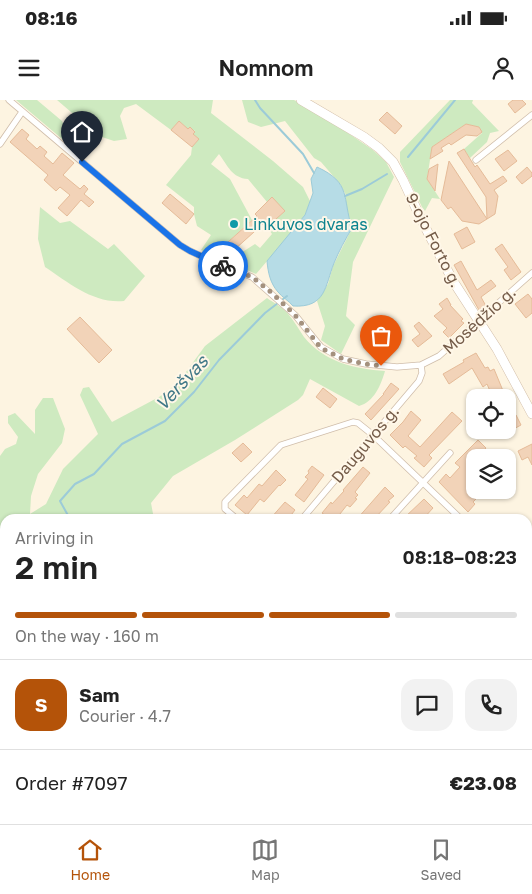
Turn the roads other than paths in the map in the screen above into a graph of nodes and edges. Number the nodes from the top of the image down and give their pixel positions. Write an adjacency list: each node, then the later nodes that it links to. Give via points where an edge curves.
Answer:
1 (8, 100): 3 (street, Mosėdžio g.)
2 (306, 101): 8 (street, 9-ojo Forto g., via 364,136 393,162 452,281)
3 (22, 112): 5 (street); 9 (street, Mosėdžio g., via 180,245 252,277 284,303 321,348 343,359 366,364)
4 (532, 115): 6 (street)
5 (0, 144)
6 (476, 160)
7 (532, 273): 8 (street, Mosėdžio g.)
8 (479, 320): 9 (street, Mosėdžio g., via 439,356); 10 (street, 9-ojo Forto g.)
9 (421, 365): 11 (street, Dauguvos g., via 419,381)
10 (532, 414)
11 (373, 435): 13 (street); 14 (street, via 358,423 348,422 281,445 225,502 225,509); 15 (street, Dauguvos g.)
12 (450, 453): 13 (street)
13 (423, 482): 16 (street); 17 (street)
14 (231, 514)
15 (306, 514)
16 (394, 514)
17 (456, 514)

